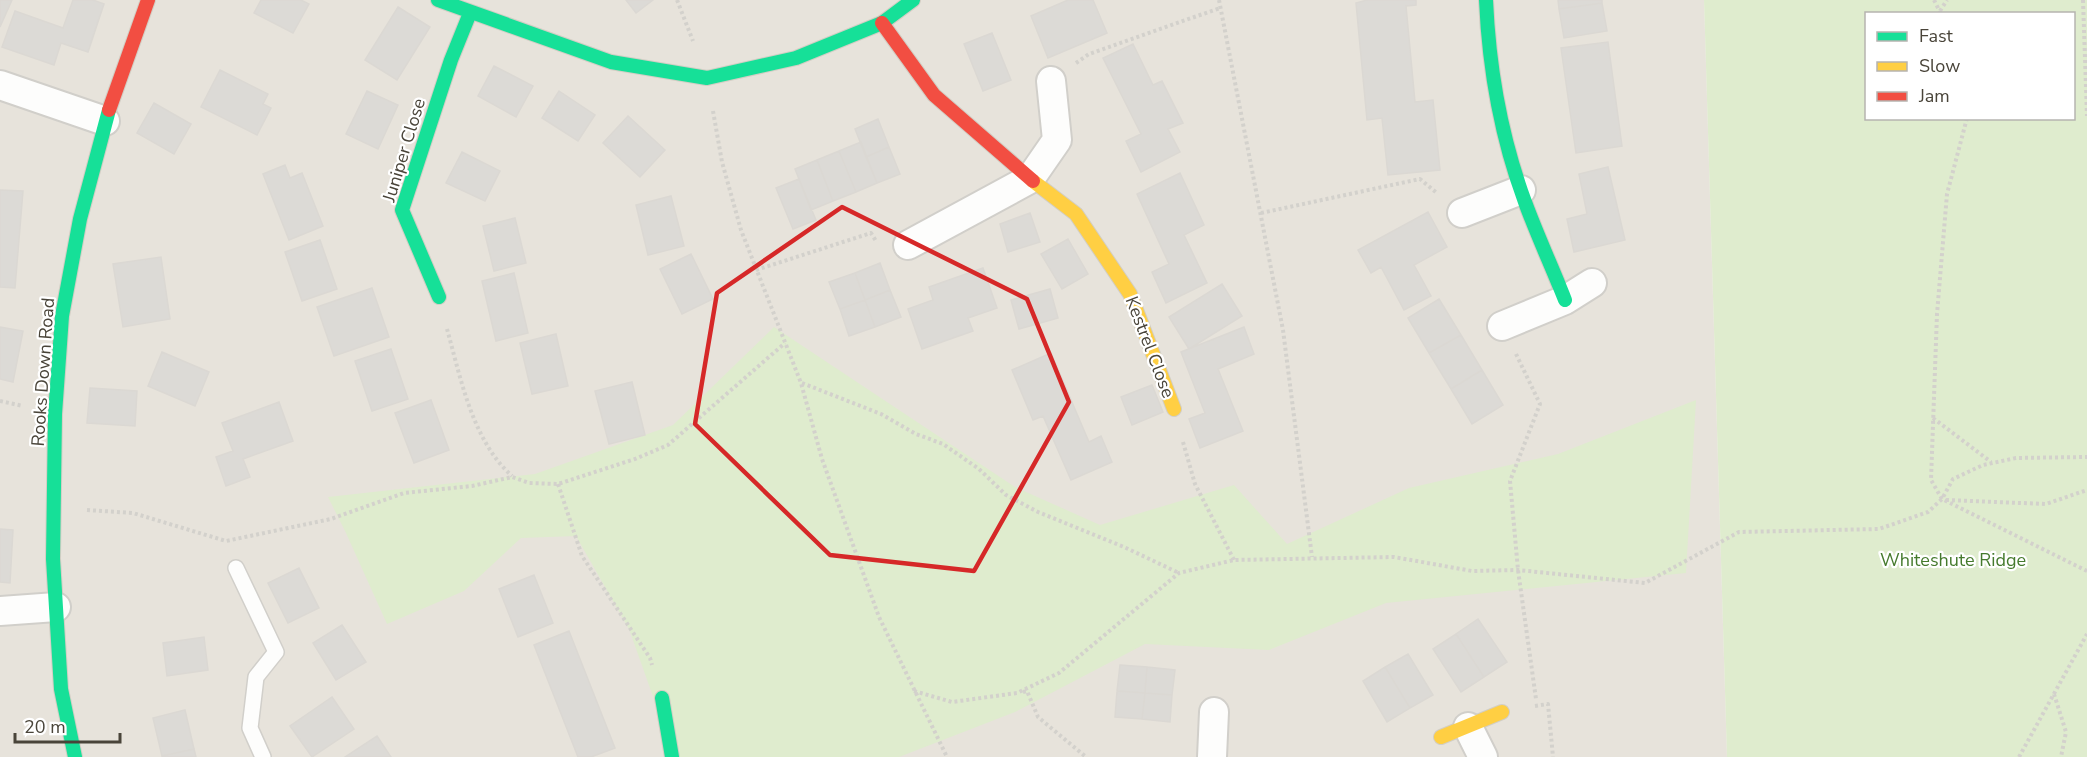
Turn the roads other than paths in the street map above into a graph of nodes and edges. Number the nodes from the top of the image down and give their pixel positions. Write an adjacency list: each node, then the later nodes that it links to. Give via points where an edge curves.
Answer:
1 (148, 0): 9 (street, Rooks Down Road)
2 (438, 0): 5 (street)
3 (913, 0): 6 (street)
4 (1486, 0): 11 (street, via 1486,43 1494,92)
5 (470, 13): 6 (street, via 611,62 707,78 796,58); 15 (street, Juniper Close, via 402,210)
6 (882, 23): 10 (street, Kestrel Close, via 934,94)
7 (1051, 81): 10 (street, via 1057,140)
8 (0, 85): 9 (street)
9 (105, 121): 20 (street, Rooks Down Road, via 80,219 62,316 54,507)
10 (1030, 179): 13 (street); 18 (street, Kestrel Close, via 1076,214 1130,294)
11 (1521, 190): 12 (street); 16 (street)
12 (1462, 213)
13 (908, 245)
14 (1592, 284): 16 (street)
15 (439, 297)
16 (1565, 300): 17 (street)
17 (1502, 326)
18 (1173, 409)
19 (236, 568): 28 (lane, via 276,652 256,677 250,728)
20 (56, 607): 21 (street); 27 (street, Rooks Down Road, via 61,689)
21 (0, 611)
22 (662, 698): 29 (street)
23 (1214, 712): 30 (street)
24 (1502, 712): 25 (street)
25 (1468, 727): 26 (street); 31 (street)
26 (1441, 737)
27 (75, 757)
28 (263, 757)
29 (672, 757)
30 (1212, 757)
31 (1483, 757)

